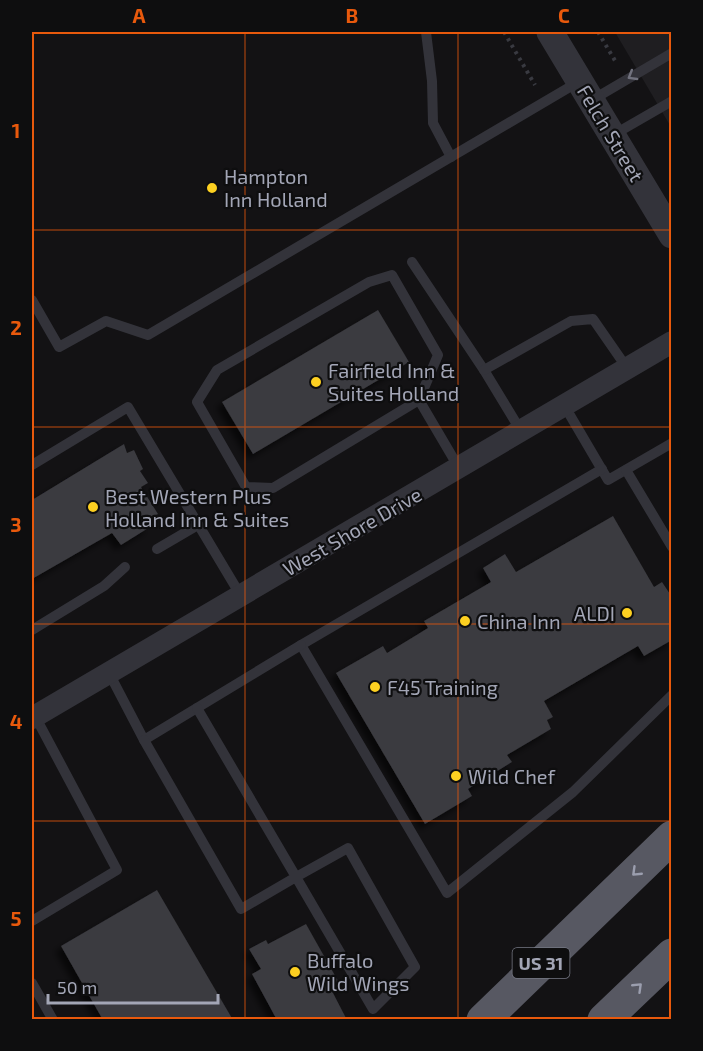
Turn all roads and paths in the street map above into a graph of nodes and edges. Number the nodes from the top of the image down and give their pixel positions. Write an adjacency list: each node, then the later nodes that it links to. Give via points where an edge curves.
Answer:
1 (426, 32): 11 (lane, via 433,123)
2 (504, 32): 7 (path)
3 (550, 32): 8 (street, Felch Street)
4 (597, 32): 6 (path)
5 (672, 53): 8 (lane, one-way to 8)
6 (617, 64)
7 (535, 85)
8 (586, 90): 10 (street, Felch Street); 11 (lane)
9 (672, 101): 10 (lane)
10 (613, 135): 12 (street, Felch Street)
11 (451, 157): 14 (lane, via 148,334 106,321 59,347)
12 (672, 235)
13 (412, 262): 17 (lane)
14 (32, 300)
15 (672, 342): 16 (street, West Shore Drive)
16 (627, 368): 17 (lane, via 593,319 582,319 571,321); 19 (street, West Shore Drive)
17 (484, 370): 20 (lane)
18 (419, 400): 18 (lane, via 438,355 392,275 369,282 217,370 197,402 246,487 273,488); 23 (lane)
19 (564, 405): 20 (street, West Shore Drive); 24 (lane)
20 (521, 431): 23 (street, West Shore Drive)
21 (672, 443): 25 (lane)
22 (32, 465): 26 (lane, via 128,407)
23 (459, 468): 30 (street, West Shore Drive)
24 (602, 469): 25 (lane, via 608,480); 32 (lane)
25 (626, 470): 27 (lane)
26 (198, 525): 28 (lane); 30 (lane)
27 (672, 547)
28 (157, 549)
29 (125, 567): 31 (lane, via 104,586)
30 (241, 596): 33 (street, West Shore Drive)
31 (32, 630)
32 (302, 645): 34 (lane, via 447,893 573,792); 35 (lane)
33 (109, 673): 36 (street, West Shore Drive); 37 (lane)
34 (672, 695)
35 (197, 708): 37 (lane); 39 (lane)
36 (33, 717): 40 (lane, via 117,870)
37 (144, 740): 39 (lane, via 241,909)
38 (672, 837): 44 (highway, US 31, one-way to 44)
39 (296, 877): 39 (lane, via 308,898 373,1009 415,967 348,848)
40 (32, 921)
41 (672, 955): 45 (highway, one-way to 41)
42 (32, 983): 43 (lane)
43 (53, 1020)
44 (483, 1020)
45 (604, 1020)

